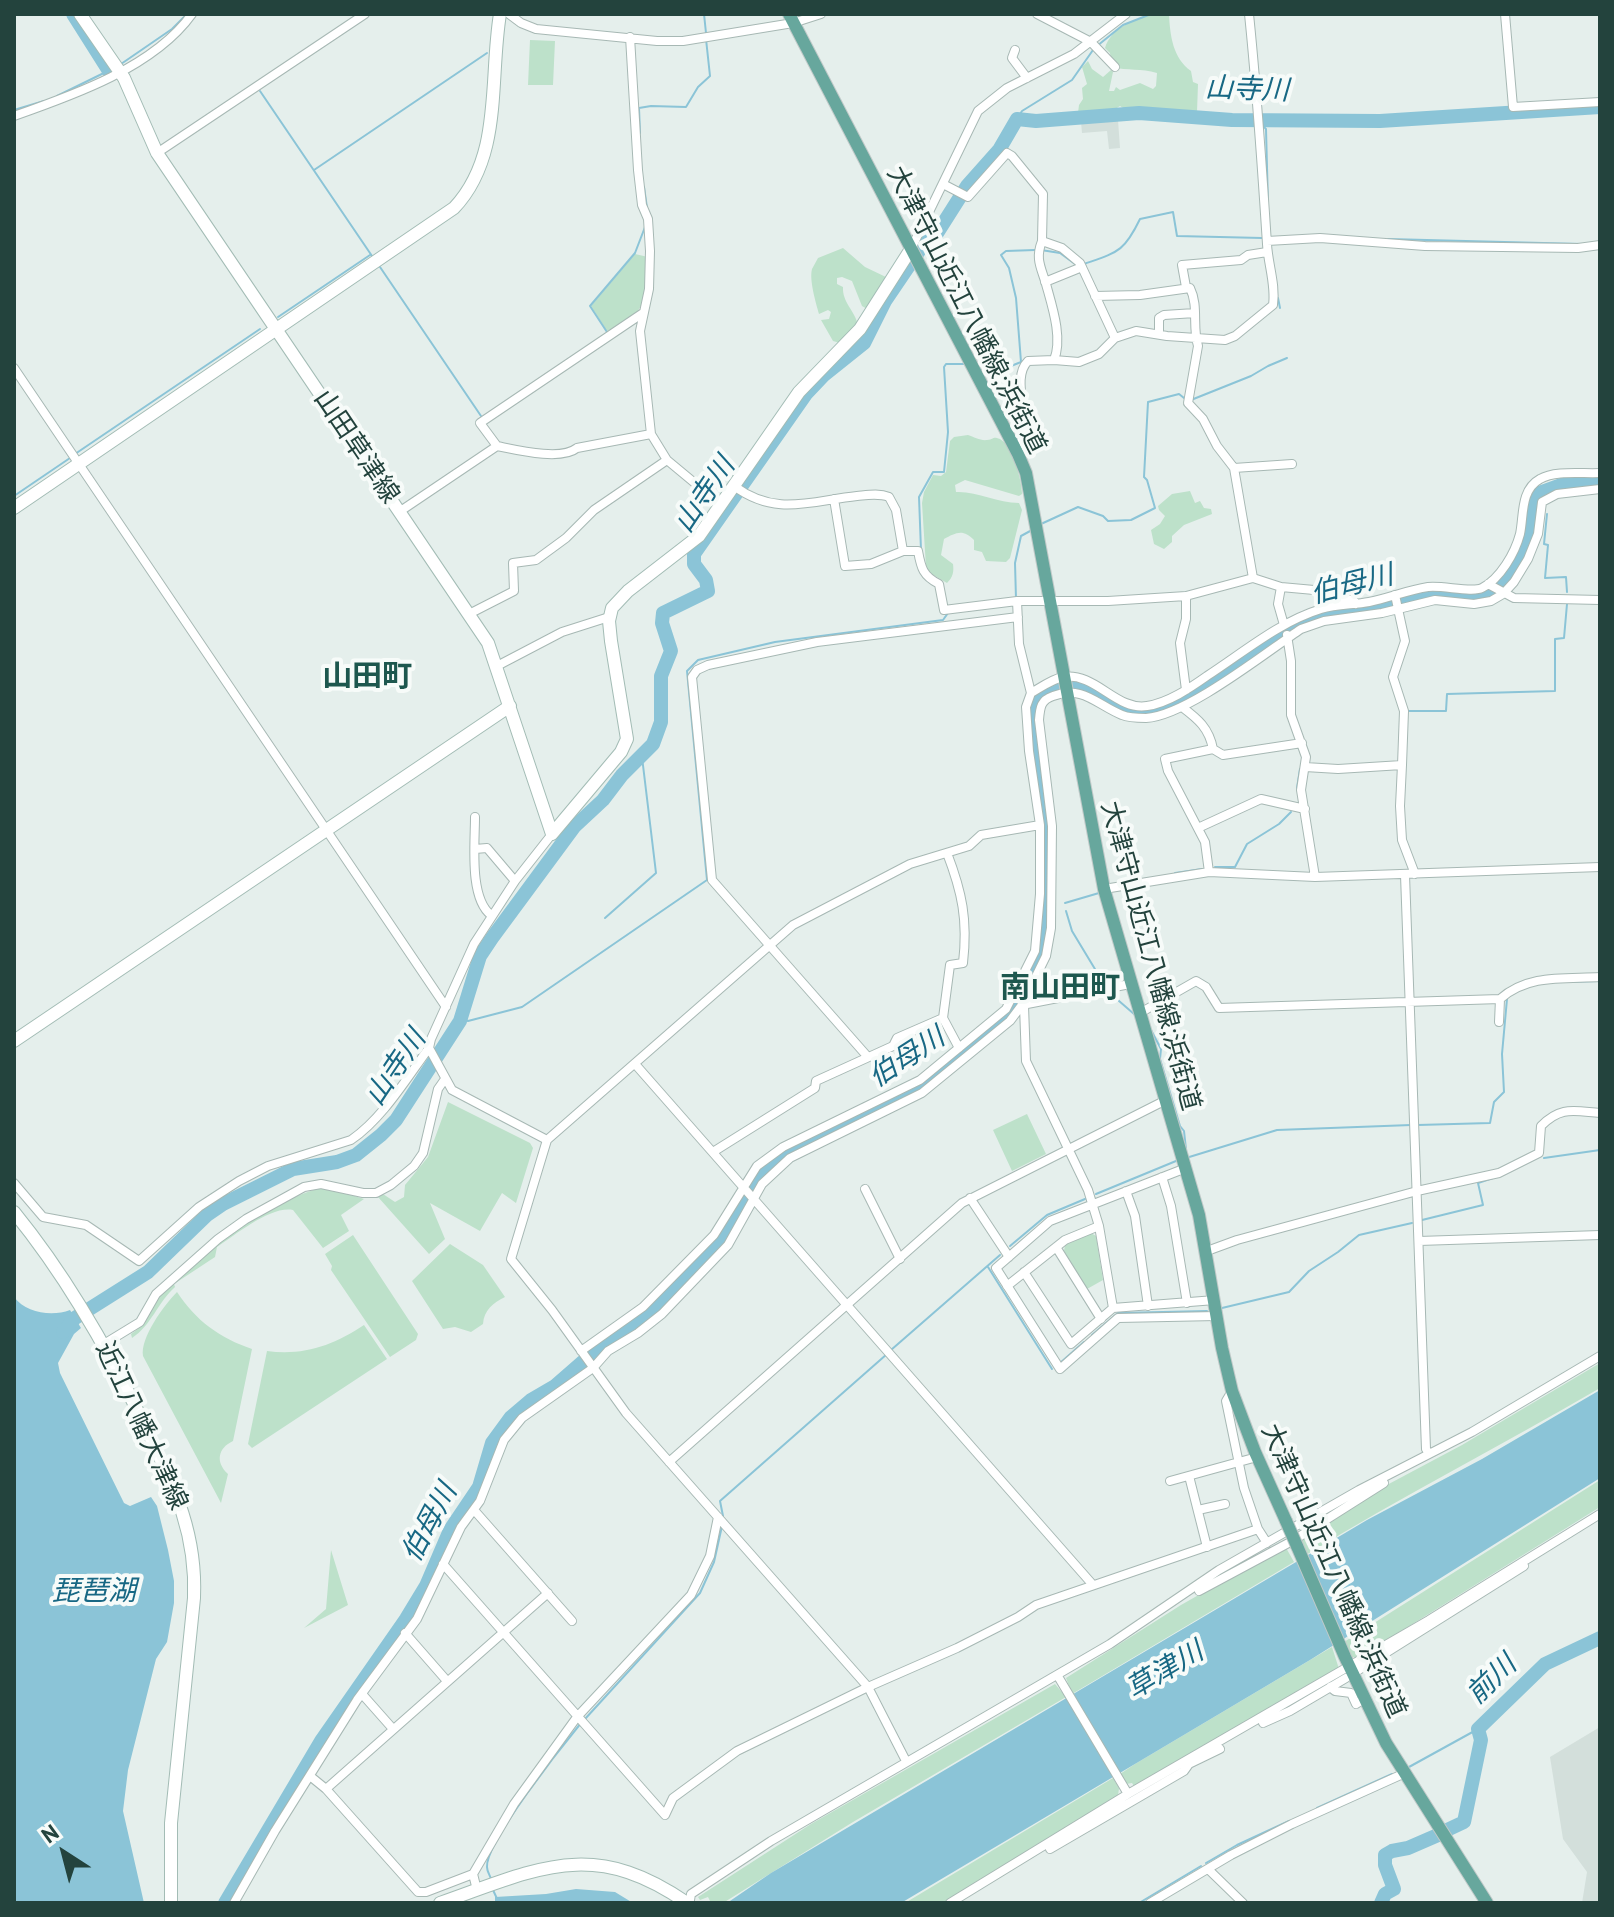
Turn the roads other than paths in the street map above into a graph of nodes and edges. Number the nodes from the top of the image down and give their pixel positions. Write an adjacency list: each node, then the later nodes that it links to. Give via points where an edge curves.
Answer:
1 (80, 14): 16 (street, 山田草津線)
2 (192, 14): 16 (street, via 177,32)
3 (365, 14): 20 (street)
4 (500, 14): 33 (street, via 489,134 470,189 444,216)
5 (509, 14): 12 (street, via 536,29)
6 (821, 14): 11 (street)
7 (1037, 14): 13 (street)
8 (1126, 14): 13 (street)
9 (1249, 14): 23 (street)
10 (1505, 14): 18 (street, via 1513,107)
11 (791, 18): 12 (street, via 683,41); 25 (main road, 大津守山近江八幡線;浜街道)
12 (630, 37): 31 (street, via 638,170 650,251)
13 (1091, 42): 15 (street); 17 (street)
14 (1015, 50): 17 (street, via 1012,58)
15 (1115, 67)
16 (120, 72): 19 (street); 20 (street, 山田草津線)
17 (1027, 78): 21 (street, via 978,111)
18 (1600, 102)
19 (14, 116)
20 (157, 153): 33 (street, 山田草津線)
21 (943, 184): 22 (street, via 968,197 1007,153 1043,194); 25 (street)
22 (1042, 241): 27 (street, via 1062,248); 28 (street, via 1038,263)
23 (1267, 241): 24 (street); 26 (street)
24 (1600, 245)
25 (911, 249): 41 (main road, 大津守山近江八幡線;浜街道); 47 (street, via 860,329 799,392)
26 (1267, 252): 29 (street, via 1182,265); 35 (street, via 1273,305 1235,336)
27 (1082, 267): 28 (street); 30 (street)
28 (1045, 282): 37 (street, via 1056,323)
29 (1186, 287): 30 (street); 32 (street, via 1194,296)
30 (1095, 296): 36 (street)
31 (643, 313): 39 (street, via 640,331); 40 (street, via 480,423)
32 (1195, 313): 34 (street, via 1164,315 1159,318); 35 (street)
33 (278, 330): 42 (street); 52 (street, 山田草津線)
34 (1159, 334): 35 (street); 36 (street, via 1136,331)
35 (1195, 337): 45 (street, via 1198,359 1188,403)
36 (1115, 338): 37 (street, via 1086,360)
37 (1054, 360): 41 (street, via 1023,366)
38 (14, 368): 42 (street)
39 (651, 434): 40 (street, via 569,454); 43 (street)
40 (497, 446): 52 (street)
41 (1018, 454): 61 (main road, 大津守山近江八幡線;浜街道)
42 (75, 458): 51 (street); 84 (street)
43 (667, 460): 50 (street); 64 (street, via 594,510 536,560 513,563 514,591)
44 (1292, 464): 45 (street)
45 (1234, 468): 54 (street)
46 (1600, 473): 56 (street, via 1539,479 1528,493 1521,533)
47 (734, 486): 49 (street, via 777,505); 50 (street)
48 (1600, 489): 56 (street, via 1557,494 1542,502 1535,543 1522,570)
49 (834, 499): 53 (street, via 889,497); 53 (street, via 845,566 871,564)
50 (720, 504): 65 (street, via 699,536 628,591)
51 (14, 508)
52 (399, 512): 64 (street, 山田草津線)
53 (903, 551): 60 (street, via 918,551 927,578 939,584 944,610)
54 (1253, 578): 55 (street); 58 (street)
55 (1281, 587): 62 (street); 67 (street)
56 (1495, 589): 57 (street, via 1429,587); 59 (street, via 1514,598); 63 (street, via 1483,603 1443,599)
57 (1395, 595): 62 (street); 63 (street)
58 (1186, 596): 61 (street); 71 (street, via 1180,643)
59 (1600, 600)
60 (1017, 601): 61 (street); 66 (street)
61 (1050, 601): 70 (main road, 大津守山近江八幡線;浜街道)
62 (1356, 604): 67 (street, via 1325,607)
63 (1399, 608): 68 (street, via 1324,621); 78 (street, via 1405,641 1393,677 1404,711)
64 (469, 614): 69 (street, 山田草津線)
65 (609, 617): 69 (street, via 562,632); 85 (street, via 627,739)
66 (1018, 617): 72 (street); 98 (street, via 817,642 708,665 694,673 712,880)
67 (1283, 625): 68 (street); 71 (street)
68 (1288, 638): 74 (street); 76 (street, via 1291,715)
69 (497, 666): 75 (street, 山田草津線)
70 (1063, 677): 71 (street, via 1083,678 1127,704 1147,706); 72 (street); 73 (main road, 大津守山近江八幡線;浜街道)
71 (1184, 691): 74 (street)
72 (1031, 693): 82 (street, via 1026,707 1029,751)
73 (1065, 693): 74 (street, via 1085,694 1124,716 1158,717); 94 (main road, 大津守山近江八幡線;浜街道); 96 (street, via 1040,707 1052,826)
74 (1186, 705): 77 (street, via 1209,733)
75 (510, 706): 84 (street); 85 (street, 山田草津線)
76 (1302, 743): 77 (street, via 1231,755); 79 (street)
77 (1213, 749): 83 (street, via 1165,759)
78 (1402, 765): 79 (street); 90 (street, via 1401,831)
79 (1305, 767): 80 (street)
80 (1305, 809): 83 (street, via 1261,799); 92 (street)
81 (475, 817): 86 (street)
82 (1040, 825): 87 (street, via 981,835 969,846); 95 (street)
83 (1198, 828): 89 (street)
84 (326, 830): 105 (street); 109 (street)
85 (552, 834): 93 (street)
86 (475, 849): 93 (street, via 487,848); 97 (street, via 477,887 483,908)
87 (947, 853): 98 (street, via 910,864 845,896 793,925); 107 (street, via 964,900 964,949 963,963 950,965)
88 (1600, 867): 90 (street)
89 (1209, 872): 92 (street); 94 (street)
90 (1415, 874): 91 (street)
91 (1405, 875): 92 (street); 103 (street)
92 (1315, 877)
93 (515, 881): 97 (street)
94 (1104, 889): 100 (main road, 大津守山近江八幡線;浜街道)
95 (1040, 908): 96 (street); 102 (street, via 1035,951)
96 (1052, 908): 104 (street, via 1046,956)
97 (491, 915): 105 (street)
98 (770, 945): 112 (street); 113 (street)
99 (1600, 977): 101 (street, via 1538,980)
100 (1130, 984): 104 (street); 106 (main road, 大津守山近江八幡線;浜街道)
101 (1500, 999): 103 (street); 108 (street)
102 (1011, 1000): 104 (street); 110 (street, via 999,1017)
103 (1411, 1001): 106 (street, via 1219,1008 1196,981); 127 (street)
104 (1023, 1006): 118 (street, via 922,1093); 120 (street, via 1026,1061)
105 (446, 1007): 111 (street)
106 (1140, 1013): 115 (main road, 大津守山近江八幡線;浜街道)
107 (943, 1018): 110 (street); 112 (street)
108 (1499, 1022)
109 (14, 1041)
110 (959, 1048): 117 (street, via 908,1087)
111 (430, 1050): 114 (street); 124 (street, via 361,1133 239,1181 199,1207 139,1261 86,1225 43,1217)
112 (867, 1056): 121 (street, via 816,1081 815,1088)
113 (635, 1064): 119 (street); 121 (street)
114 (445, 1079): 119 (street, via 452,1090); 148 (street, via 423,1153 391,1185 376,1193 321,1184 304,1187 246,1219 156,1294 140,1322)
115 (1164, 1101): 120 (street); 122 (main road, 大津守山近江八幡線;浜街道)
116 (1600, 1113): 127 (street, via 1554,1114 1541,1126 1539,1153 1499,1173)
117 (834, 1123): 118 (street); 128 (street, via 767,1157 749,1176)
118 (840, 1133): 128 (street, via 790,1158)
119 (547, 1140): 149 (street, via 511,1259)
120 (1067, 1148): 129 (street); 130 (street)
121 (713, 1152): 128 (street)
122 (1186, 1168): 123 (street); 136 (main road, 大津守山近江八幡線;浜街道)
123 (1162, 1177): 126 (street); 142 (street)
124 (14, 1183)
125 (865, 1189): 138 (street)
126 (1126, 1191): 130 (street); 144 (street, via 1135,1216)
127 (1417, 1191): 134 (street); 136 (street)
128 (749, 1194): 143 (street); 149 (street, via 643,1307); 151 (street, via 728,1245 653,1322 608,1351)
129 (970, 1198): 137 (street); 138 (street)
130 (1093, 1205): 132 (street); 137 (street, via 1050,1221)
131 (14, 1212): 148 (street, 近江八幡大津線)
132 (1099, 1226): 135 (street); 145 (street)
133 (1600, 1235): 134 (street)
134 (1419, 1241): 153 (street)
135 (1056, 1247): 139 (street); 147 (street)
136 (1207, 1251): 141 (main road, 大津守山近江八幡線;浜街道)
137 (1009, 1257): 140 (street, via 996,1268)
138 (900, 1259): 143 (street)
139 (1024, 1272): 140 (street); 147 (street, via 1071,1344)
140 (1007, 1286): 146 (street, via 1060,1369 1118,1318)
141 (1215, 1300): 142 (street); 146 (main road, 大津守山近江八幡線;浜街道)
142 (1187, 1303): 144 (street)
143 (848, 1305): 155 (street); 170 (street)
144 (1148, 1306): 145 (street)
145 (1113, 1308): 147 (street)
146 (1217, 1316): 152 (main road, 大津守山近江八幡線;浜街道)
147 (1101, 1319)
148 (104, 1344): 199 (street, 近江八幡大津線, via 177,1494 192,1548 194,1598 171,1823)
149 (581, 1351): 151 (street)
150 (1600, 1358): 153 (street); 166 (street)
151 (593, 1368): 155 (street); 161 (street, via 522,1418 504,1440)
152 (1232, 1391): 154 (main road, 大津守山近江八幡線;浜街道); 156 (street, via 1226,1401)
153 (1429, 1454): 159 (street)
154 (1257, 1457): 156 (street); 166 (main road, 大津守山近江八幡線;浜街道, bridge)
155 (669, 1462): 164 (street)
156 (1239, 1463): 157 (street); 165 (street)
157 (1189, 1476): 158 (street); 162 (street)
158 (1170, 1481)
159 (1374, 1482): 166 (street); 167 (street)
160 (1225, 1504): 162 (street)
161 (474, 1510): 169 (street); 172 (street)
162 (1198, 1510): 168 (street)
163 (1600, 1516): 177 (street)
164 (718, 1518): 180 (street); 184 (street, via 710,1556 691,1595)
165 (1258, 1529): 167 (street); 168 (street)
166 (1296, 1536): 171 (street); 177 (main road, 大津守山近江八幡線;浜街道)
167 (1267, 1543): 171 (street)
168 (1207, 1547): 170 (street)
169 (443, 1564): 175 (street); 176 (street)
170 (1093, 1585): 180 (street, via 1036,1605)
171 (1202, 1586): 173 (street); 179 (street)
172 (548, 1593): 174 (street); 175 (street)
173 (1164, 1606): 186 (street, via 1099,1651); 187 (street)
174 (572, 1621)
175 (502, 1632): 178 (street); 184 (street)
176 (405, 1633): 178 (street); 182 (street)
177 (1349, 1668): 181 (street); 183 (main road, 大津守山近江八幡線;浜街道); 189 (street)
178 (447, 1681): 185 (street)
179 (1062, 1683): 186 (street); 193 (street)
180 (868, 1687): 184 (street, via 737,1751 673,1798 665,1815); 188 (street)
181 (1330, 1687): 183 (street, via 1351,1693 1356,1704); 189 (street)
182 (362, 1694): 185 (street); 191 (street)
183 (1364, 1699): 190 (main road, 大津守山近江八幡線;浜街道)
184 (580, 1720): 195 (street, via 514,1804)
185 (393, 1729): 192 (street)
186 (941, 1744): 187 (street); 198 (street)
187 (918, 1754): 188 (street)
188 (906, 1761): 198 (street, via 746,1857 691,1894)
189 (1188, 1763): 193 (street); 196 (street, via 1184,1771 995,1882)
190 (1405, 1773): 194 (street); 205 (main road, 大津守山近江八幡線;浜街道)
191 (310, 1776): 192 (street); 200 (street)
192 (326, 1789): 195 (street, via 418,1892)
193 (1128, 1794): 196 (street)
194 (1208, 1869): 203 (street); 204 (street)
195 (473, 1874): 197 (street)
196 (983, 1884): 202 (street)
197 (488, 1886): 198 (street, via 550,1866 599,1864 630,1871); 201 (street)
198 (688, 1902)
199 (171, 1903)
200 (234, 1903)
201 (440, 1903)
202 (950, 1903)
203 (1150, 1903)
204 (1243, 1903)
205 (1487, 1903)

